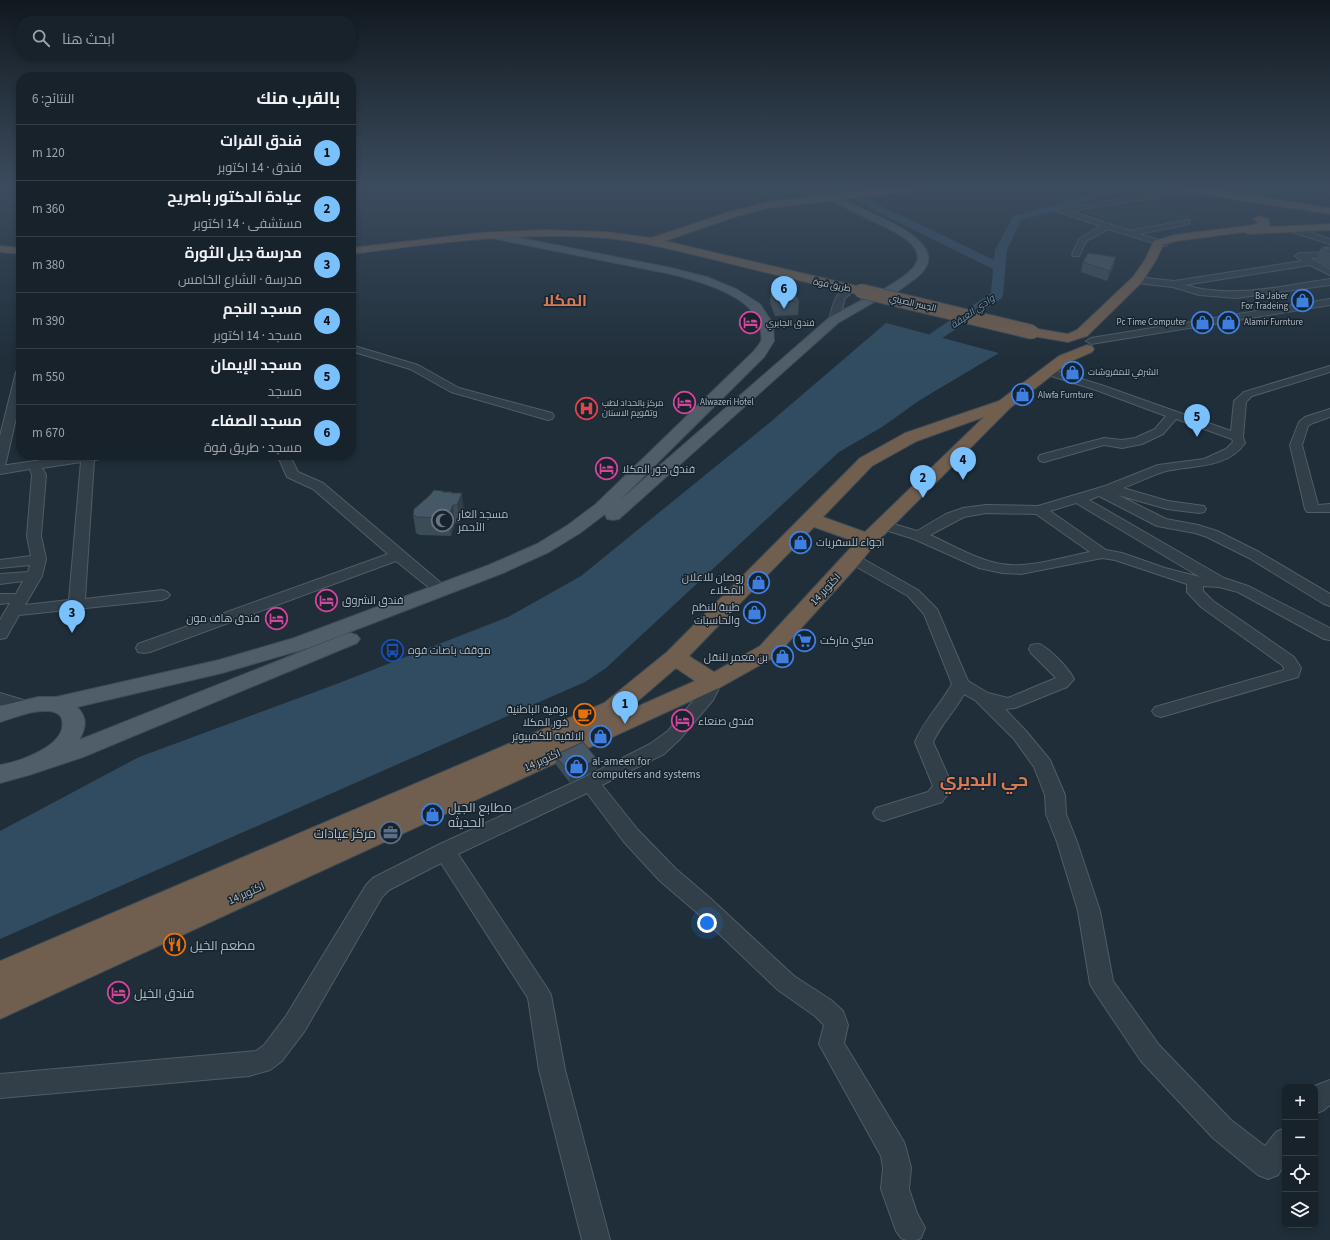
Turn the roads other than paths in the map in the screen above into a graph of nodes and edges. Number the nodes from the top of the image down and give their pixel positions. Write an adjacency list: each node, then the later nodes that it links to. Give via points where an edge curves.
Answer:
1 (1160, 244): 20 (highway, via 1150,263)
2 (405, 245): 13 (highway, طريق فوة)
3 (416, 245): 14 (highway, طريق فوة)
4 (570, 245): 31 (main road, via 703,279 732,291 761,313)
5 (657, 245): 24 (highway, طريق فوة)
6 (660, 245): 11 (highway, طريق فوة)
7 (671, 245): 11 (highway)
8 (918, 245): 25 (main road, via 922,252 921,266 907,280)
9 (1080, 245): 15 (street)
10 (0, 247): 12 (highway)
11 (677, 248): 24 (highway, طريق فوة)
12 (16, 249)
13 (356, 251)
14 (356, 251)
15 (1076, 254)
16 (1330, 255): 17 (street, via 1299,256)
17 (1311, 262): 18 (street); 19 (street)
18 (1246, 272): 22 (street); 23 (street)
19 (1330, 272)
20 (1135, 282): 22 (street); 28 (highway, via 1082,333); 29 (highway, via 1135,288)
21 (1330, 282): 23 (street)
22 (1174, 284): 23 (street, via 1191,290 1225,295)
23 (1284, 288): 26 (street)
24 (858, 292): 27 (main road); 27 (street, via 844,292 840,296); 28 (highway, الجسر الصيني, bridge)
25 (883, 294)
26 (1326, 303): 29 (street)
27 (834, 320): 31 (main road)
28 (1068, 340): 29 (highway, الجسر الصيني, via 1072,347); 32 (highway, via 1068,352)
29 (1089, 343): 32 (highway)
30 (356, 350): 41 (street, via 414,367 455,390)
31 (779, 350): 66 (main road, via 580,525 543,548); 86 (main road, via 609,519 552,554 505,576 83,748)
32 (1064, 359): 34 (highway)
33 (1330, 369): 42 (street, via 1248,394 1240,401)
34 (1049, 372): 37 (highway); 40 (street)
35 (16, 399): 36 (street)
36 (0, 401)
37 (1005, 404): 55 (highway, via 911,437 866,462); 57 (highway, 14 اكتوبر)
38 (16, 406): 48 (street)
39 (1330, 413): 53 (street, via 1309,420 1303,425 1296,445 1312,509)
40 (1173, 414): 42 (street); 43 (street, via 1166,427 1151,436 1124,444 1101,442)
41 (548, 416)
42 (1237, 437): 50 (street, via 1239,443 1230,452 1207,462 1163,468)
43 (1044, 458)
44 (54, 460): 47 (street)
45 (88, 460): 71 (street)
46 (286, 460): 59 (street, via 292,474 318,486)
47 (43, 461): 49 (street); 60 (street, via 39,475 34,536)
48 (0, 462)
49 (0, 470)
50 (1106, 490): 51 (street); 52 (street, via 1167,505); 70 (street, via 1162,523 1212,534 1254,555)
51 (1078, 499): 54 (street); 65 (street)
52 (1199, 509)
53 (1330, 509)
54 (1039, 510): 56 (street, via 985,509 960,513); 58 (street)
55 (811, 519): 57 (highway); 77 (highway)
56 (919, 536): 57 (street); 58 (street, via 984,565 1002,569 1021,570)
57 (868, 541): 78 (highway, 14 اكتوبر, via 768,651); 79 (street, via 931,612)
58 (1102, 554): 64 (street, via 1117,556)
59 (398, 555): 66 (street); 75 (street)
60 (39, 559): 61 (street); 62 (street)
61 (0, 564)
62 (34, 576): 63 (street); 68 (street)
63 (0, 579)
64 (1195, 581): 65 (street); 84 (street, via 1195,592 1207,604 1288,661 1293,668 1292,672)
65 (1220, 582): 74 (street, via 1243,589)
66 (442, 591): 82 (main road, via 270,653)
67 (162, 595): 71 (street)
68 (22, 598): 69 (street); 72 (street)
69 (0, 599)
70 (1330, 601)
71 (77, 604): 72 (street)
72 (14, 611): 73 (street)
73 (0, 634)
74 (1330, 635)
75 (144, 648)
76 (1037, 649): 80 (street, via 1063,674 1065,679 1062,683 1009,704)
77 (675, 657): 78 (highway); 90 (highway, via 613,709)
78 (713, 682): 87 (street, via 707,696 674,735 657,749); 91 (highway, 14 اكتوبر)
79 (961, 684): 80 (street); 88 (street, via 951,702 930,728 924,742 943,787 935,797)
80 (981, 696): 95 (street, via 1020,735 1043,765 1055,795 1056,814 1089,910 1102,984 1106,990 1150,1053 1222,1130 1268,1165)
81 (0, 699): 83 (street)
82 (54, 705): 83 (main road); 86 (main road, via 71,713 74,728 70,737 62,747)
83 (24, 706): 85 (main road)
84 (1160, 711)
85 (0, 714)
86 (13, 773)
87 (590, 783): 89 (street); 96 (street, via 631,836 668,875 786,983 823,1008 834,1019 836,1025 831,1044 894,1152 897,1168 895,1189)
88 (883, 813)
89 (445, 851): 92 (street, via 382,884 374,891 295,1024 273,1053 261,1062); 97 (street, via 539,995 552,1070)
90 (0, 976)
91 (0, 1004)
92 (0, 1086)
93 (1330, 1092): 94 (street)
94 (1318, 1098)
95 (1282, 1146)
96 (911, 1228)
97 (596, 1240)

